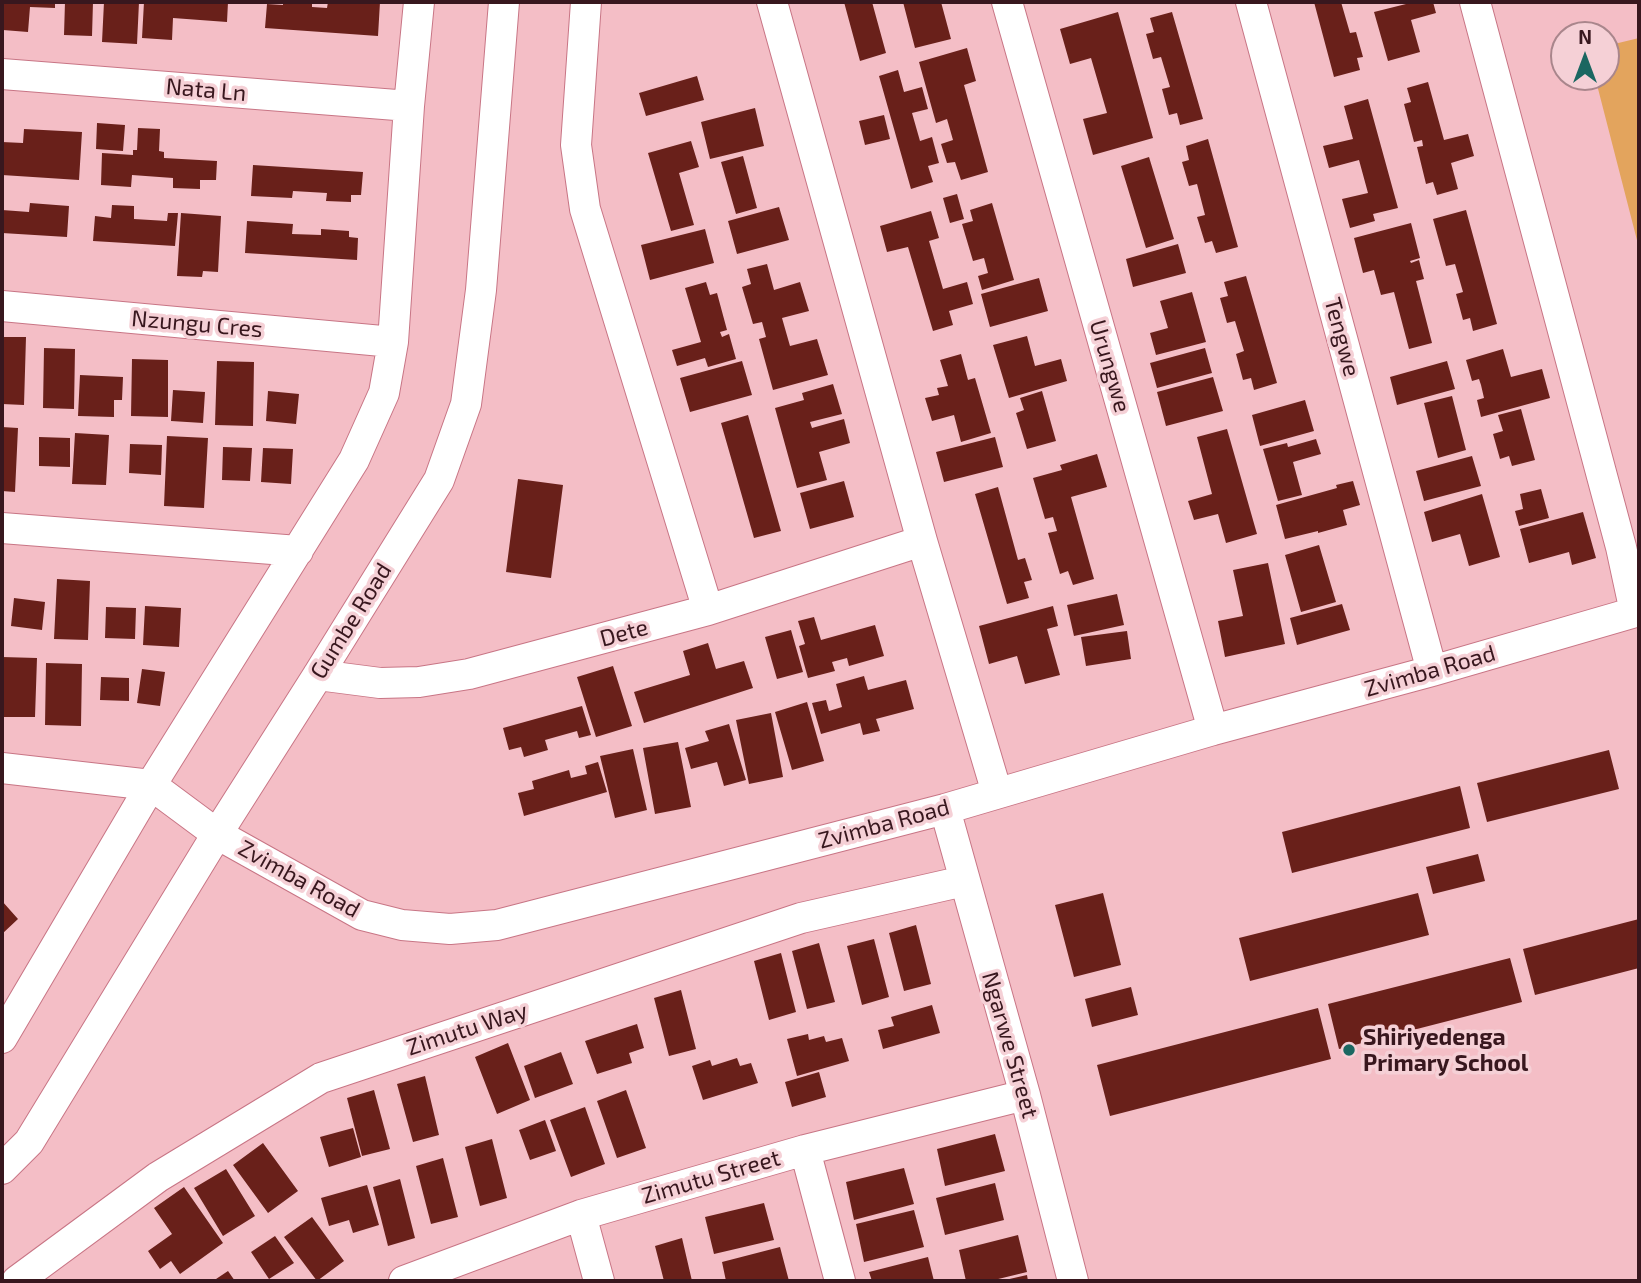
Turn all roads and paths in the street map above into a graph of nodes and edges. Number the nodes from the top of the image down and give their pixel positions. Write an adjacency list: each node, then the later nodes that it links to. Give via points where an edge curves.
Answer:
1 (419, 2): 9 (street)
2 (504, 2): 18 (street, Gumbe Road, via 481,290 466,404 439,480)
3 (586, 2): 15 (street, via 576,145 584,209)
4 (772, 2): 13 (street)
5 (1007, 2): 19 (street, Urungwe)
6 (1251, 2): 17 (street, Tengwe)
7 (1475, 2): 16 (street)
8 (2, 74): 9 (street, Nata Ln)
9 (409, 106): 11 (street)
10 (2, 306): 11 (street, Nzungu Cres)
11 (393, 342): 14 (street, via 384,393 354,460)
12 (2, 528): 14 (street)
13 (922, 541): 15 (street, Dete); 22 (street)
14 (298, 551): 21 (street)
15 (708, 610): 18 (street, Dete, via 469,674 380,683)
16 (1637, 611): 17 (street, Zvimba Road)
17 (1432, 671): 19 (street, Zvimba Road)
18 (318, 675): 24 (street, Gumbe Road)
19 (1213, 730): 22 (street, Zvimba Road)
20 (2, 768): 21 (street)
21 (151, 785): 24 (street, Zvimba Road); 26 (street)
22 (997, 793): 23 (street, Zvimba Road)
23 (945, 809): 24 (street, Zvimba Road, via 497,925 450,929 402,925 362,915); 25 (street, Ngarwe Street)
24 (217, 834): 29 (street, Gumbe Road, via 29,1142)
25 (964, 881): 27 (street, Ngarwe Street); 31 (street, Zimutu Way, via 801,918 321,1078 158,1177)
26 (2, 1038)
27 (1025, 1095): 28 (street, Zimutu Street); 35 (street, Ngarwe Street)
28 (805, 1150): 30 (street, Zimutu Street); 34 (street)
29 (2, 1169)
30 (581, 1215): 32 (street, Zimutu Street); 33 (street)
31 (17, 1281)
32 (404, 1281)
33 (599, 1281)
34 (840, 1281)
35 (1073, 1281)

